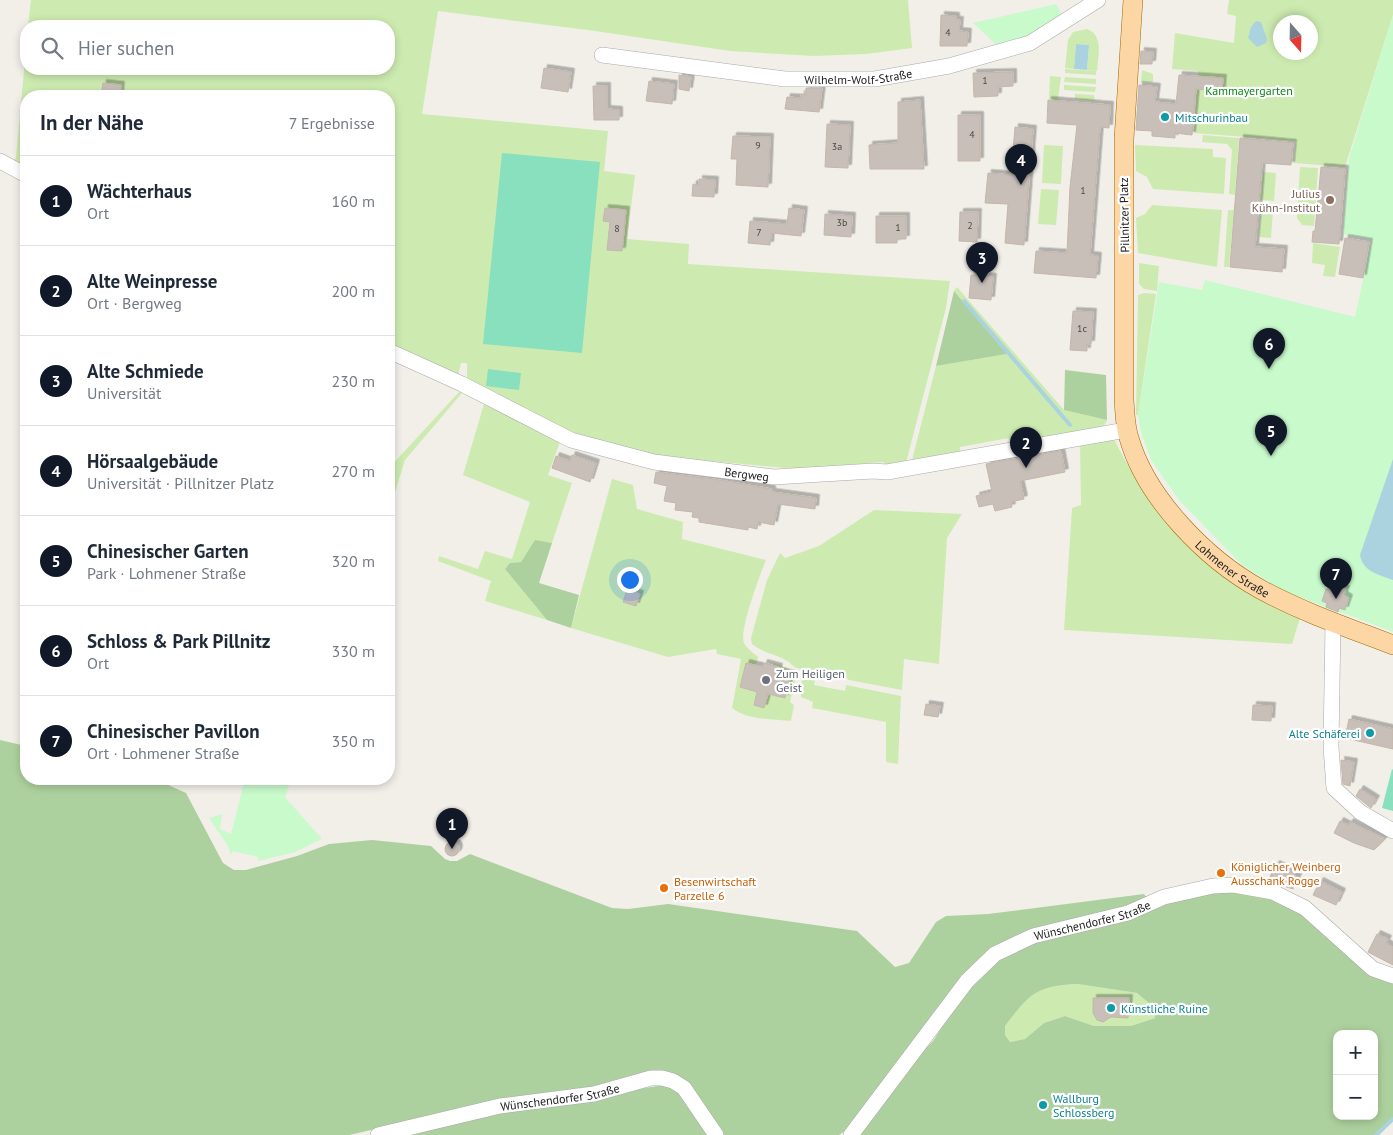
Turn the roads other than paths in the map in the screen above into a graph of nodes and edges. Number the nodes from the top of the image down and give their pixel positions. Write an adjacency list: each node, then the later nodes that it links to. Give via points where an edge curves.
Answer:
1 (1098, 0): 3 (street, Wilhelm-Wolf-Straße, via 1030,42 949,66 875,78 785,79)
2 (1133, 0): 7 (main road, Pillnitzer Platz, via 1124,139)
3 (602, 55)
4 (0, 161): 5 (street)
5 (20, 172)
6 (395, 354): 7 (street, Bergweg, via 571,440 654,462 774,478 887,472)
7 (1126, 430): 8 (main road, Lohmener Straße, via 1140,466 1155,492 1206,549 1232,572 1261,590)
8 (1333, 622): 9 (main road, Lohmener Straße); 10 (street, via 1331,747 1334,788 1360,812)
9 (1393, 645)
10 (1393, 831)
11 (1393, 976): 14 (street, Wünschendorfer Straße, via 1374,969 1305,908 1273,892 1246,886 1213,886 1164,897 1128,913 1040,934 995,954 976,971)
12 (378, 1135): 13 (street, Wünschendorfer Straße, via 500,1106 594,1094 651,1078 662,1078 684,1088)
13 (716, 1135)
14 (851, 1135)

